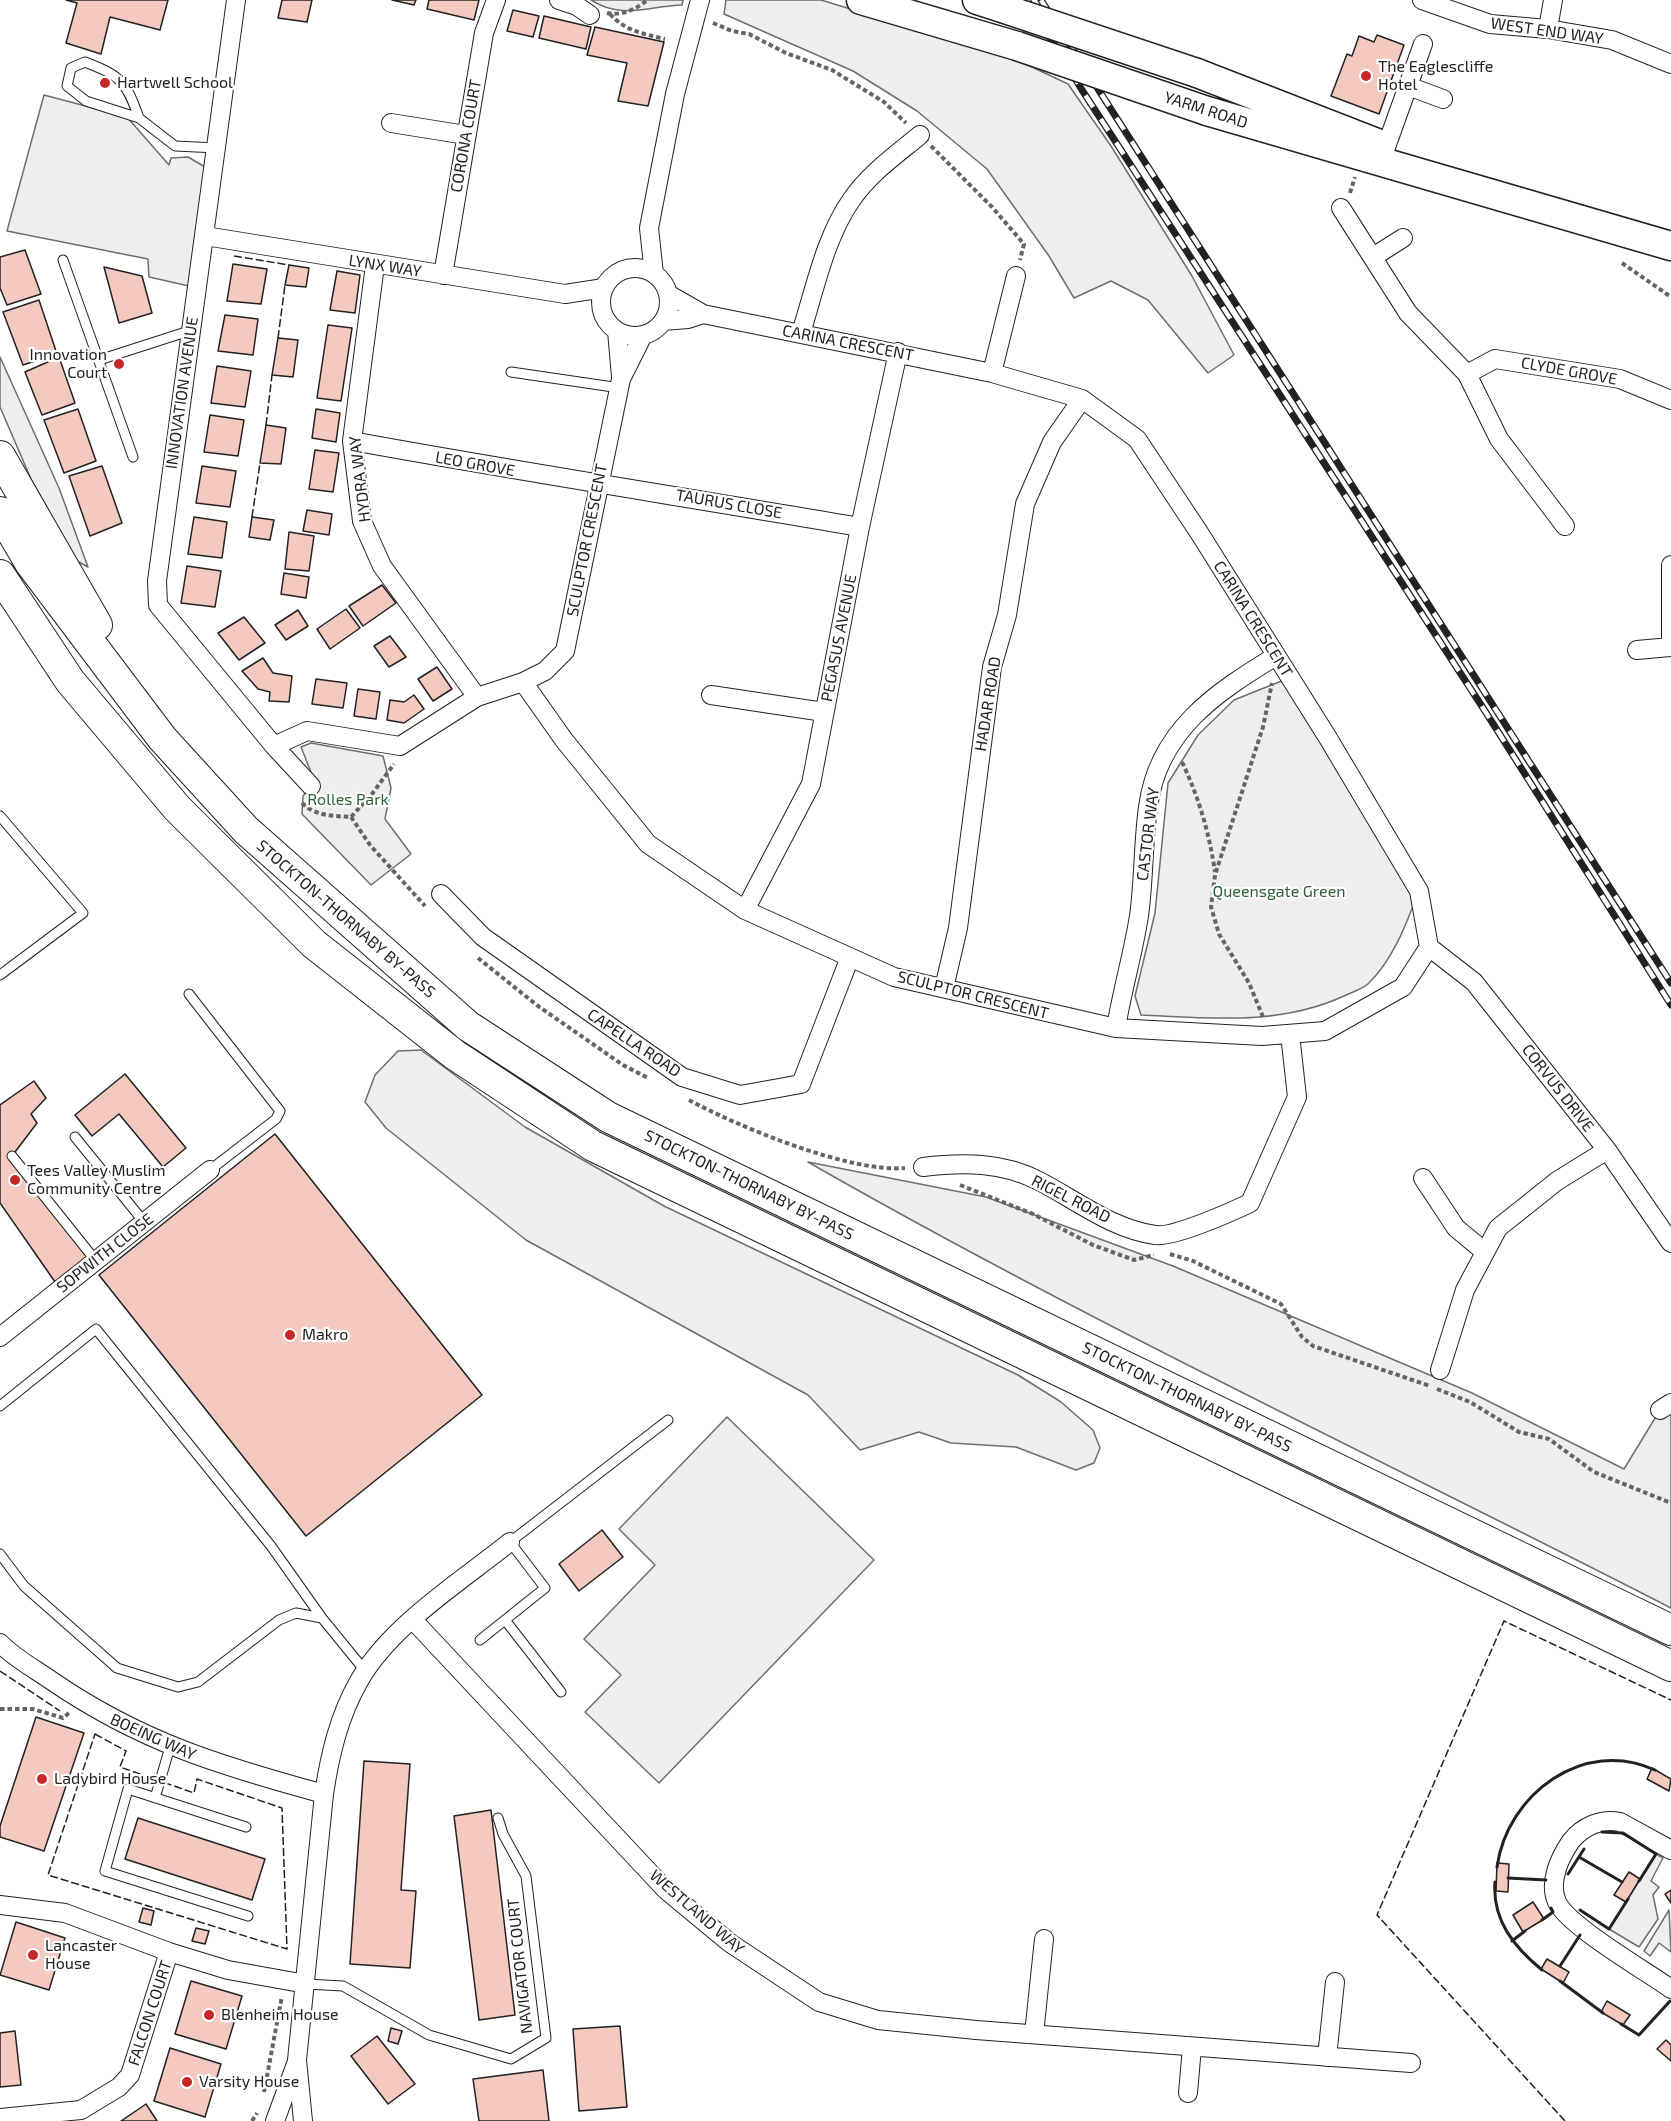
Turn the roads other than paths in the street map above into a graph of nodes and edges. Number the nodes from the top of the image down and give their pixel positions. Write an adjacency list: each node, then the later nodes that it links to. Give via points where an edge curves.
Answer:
1 (236, 0): 19 (street, INNOVATION AVENUE)
2 (496, 0): 17 (street, CORONA COURT, via 484,33)
3 (559, 0): 9 (street)
4 (699, 0): 22 (street, via 675,94)
5 (861, 0): 20 (main road, YARM ROAD, bridge, via 1017,46 1207,111)
6 (1422, 0): 10 (street, WEST END WAY, via 1490,24)
7 (1553, 0): 10 (street)
8 (989, 4): 20 (main road, YARM ROAD, bridge, via 1197,74)
9 (590, 15)
10 (1548, 28): 12 (street, WEST END WAY, via 1612,40)
11 (1423, 44): 13 (street)
12 (1671, 64)
13 (1408, 86): 14 (street); 20 (street)
14 (1443, 99)
15 (139, 118): 15 (lane, via 86,101 67,86 71,68 85,62 114,73 130,93); 19 (lane, via 175,146)
16 (392, 123): 17 (street)
17 (466, 135): 31 (street, CORONA COURT)
18 (920, 135): 41 (street, via 878,168 851,199 832,237)
19 (217, 148): 23 (street, INNOVATION AVENUE)
20 (1375, 159): 25 (main road, YARM ROAD)
21 (1345, 203): 26 (street)
22 (649, 228): 29 (street, via 640,239); 30 (street)
23 (205, 236): 28 (street, LYNX WAY); 39 (street, INNOVATION AVENUE)
24 (1403, 238): 26 (street)
25 (1671, 246)
26 (1373, 257): 47 (street, via 1408,313)
27 (63, 260): 44 (lane)
28 (375, 265): 31 (street, LYNX WAY); 51 (street, HYDRA WAY)
29 (630, 268): 30 (street); 33 (street, via 614,275)
30 (654, 274): 35 (street)
31 (443, 275): 34 (street, LYNX WAY)
32 (1016, 276): 46 (street)
33 (604, 288): 34 (street, LYNX WAY); 36 (street)
34 (565, 294): 36 (street, LYNX WAY)
35 (668, 294): 37 (street, CARINA CRESCENT); 38 (street)
36 (603, 312): 40 (street)
37 (703, 314): 38 (street, CARINA CRESCENT); 41 (street, CARINA CRESCENT)
38 (663, 321): 42 (street)
39 (189, 331): 44 (lane); 70 (street, INNOVATION AVENUE, via 157,581 158,605)
40 (618, 331): 42 (street); 48 (street, SCULPTOR CRESCENT)
41 (801, 333): 43 (street, CARINA CRESCENT)
42 (643, 335): 48 (street, SCULPTOR CRESCENT)
43 (898, 352): 46 (street, CARINA CRESCENT); 57 (street, PEGASUS AVENUE)
44 (99, 360): 53 (lane)
45 (511, 372): 48 (lane)
46 (992, 372): 49 (street, CARINA CRESCENT)
47 (1467, 374): 50 (street, CLYDE GROVE, via 1496,358 1620,379); 56 (street, via 1499,439)
48 (620, 383): 54 (street, SCULPTOR CRESCENT)
49 (1082, 399): 63 (street, CARINA CRESCENT, via 1137,439); 78 (street, HADAR ROAD, via 1052,442 1025,504 1007,615 992,667 958,928)
50 (1671, 400)
51 (352, 441): 54 (street, LEO GROVE, via 507,470); 67 (street, HYDRA WAY, via 362,521 382,566)
52 (0, 456): 69 (highway)
53 (133, 457)
54 (598, 482): 57 (street, TAURUS CLOSE); 65 (street, SCULPTOR CRESCENT, via 565,651 545,671)
55 (0, 512): 69 (highway, STOCKTON-THORNABY BY-PASS, via 30,562)
56 (1565, 526)
57 (860, 527): 68 (street, PEGASUS AVENUE)
58 (1671, 565): 61 (street)
59 (0, 575): 64 (highway, STOCKTON-THORNABY BY-PASS)
60 (0, 609): 64 (highway)
61 (1671, 645): 62 (street)
62 (1637, 650)
63 (1276, 656): 75 (street, CARINA CRESCENT, via 1419,891); 80 (street, CASTOR WAY, via 1231,683 1193,715 1160,759 1148,805 1138,917)
64 (70, 681): 104 (highway, STOCKTON-THORNABY BY-PASS, via 177,808 314,944 455,1055 593,1146)
65 (523, 682): 67 (street, SCULPTOR CRESCENT); 74 (street, SCULPTOR CRESCENT, via 648,844)
66 (711, 695): 68 (street)
67 (477, 697): 70 (street, via 400,746 307,731)
68 (825, 712): 74 (street, PEGASUS AVENUE, via 811,784)
69 (162, 738): 101 (highway, STOCKTON-THORNABY BY-PASS, via 246,830 468,1026 608,1117)
70 (274, 746): 71 (street, INNOVATION AVENUE)
71 (311, 786)
72 (0, 816): 77 (lane, via 83,913)
73 (441, 894): 76 (street, CAPELLA ROAD, via 491,944 682,1077 740,1095 801,1084)
74 (745, 910): 76 (street, SCULPTOR CRESCENT)
75 (1430, 947): 81 (street, SCULPTOR CRESCENT, via 1403,987 1325,1031); 83 (street, CORVUS DRIVE, via 1474,982)
76 (850, 957): 78 (street, SCULPTOR CRESCENT, via 894,976)
77 (0, 975)
78 (944, 988): 80 (street, SCULPTOR CRESCENT)
79 (189, 994): 86 (lane, via 280,1111 276,1119)
80 (1116, 1028): 81 (street, SCULPTOR CRESCENT)
81 (1290, 1034): 85 (street, RIGEL ROAD, via 1297,1097 1250,1203 1207,1222 1156,1236 1103,1218 1037,1180 980,1163)
82 (75, 1137): 88 (lane)
83 (1607, 1150): 89 (street, CORVUS DRIVE); 90 (street, via 1557,1181 1498,1228)
84 (12, 1156): 91 (lane)
85 (923, 1167)
86 (210, 1170): 88 (street, SOPWITH CLOSE)
87 (1424, 1178): 90 (street, via 1456,1228)
88 (144, 1222): 91 (street, SOPWITH CLOSE)
89 (1671, 1243)
90 (1485, 1252): 93 (street, via 1465,1290)
91 (96, 1261): 92 (street, SOPWITH CLOSE)
92 (0, 1337)
93 (1440, 1371)
94 (0, 1406): 98 (lane, via 96,1329 271,1546)
95 (669, 1420): 96 (lane)
96 (510, 1542): 99 (street); 100 (lane, via 545,1588)
97 (0, 1554): 98 (lane, via 24,1586 117,1668 178,1687 198,1682 279,1620 296,1613)
98 (322, 1618): 105 (lane)
99 (413, 1620): 105 (street, via 388,1643); 120 (street, WESTLAND WAY, via 666,1890 775,1974 819,2002 878,2020)
100 (505, 1620): 102 (lane); 106 (lane)
101 (1671, 1630)
102 (480, 1640)
103 (0, 1643): 107 (street, BOEING WAY, via 104,1715)
104 (1671, 1666)
105 (366, 1672): 108 (street, via 340,1722 329,1757)
106 (561, 1692)
107 (170, 1747): 108 (street, BOEING WAY); 109 (lane)
108 (324, 1794): 118 (street)
109 (155, 1798): 111 (lane); 114 (lane, via 128,1789 105,1871)
110 (498, 1818): 118 (lane, NAVIGATOR COURT, via 526,1876 546,2038 511,2059 429,2035 343,1986)
111 (246, 1827)
112 (1671, 1850): 119 (street, via 1620,1822 1602,1821 1581,1830 1565,1851 1558,1865 1555,1893 1557,1903 1575,1922)
113 (0, 1905): 116 (street, FALCON COURT, via 65,1913)
114 (248, 1916)
115 (1044, 1939): 120 (street)
116 (169, 1952): 118 (street, FALCON COURT, via 228,1970); 126 (street, FALCON COURT, via 130,2075 119,2087 81,2110)
117 (1335, 1982): 122 (street)
118 (306, 1984): 123 (street)
119 (1671, 1989)
120 (1034, 2034): 121 (street, WESTLAND WAY)
121 (1192, 2047): 122 (street, WESTLAND WAY); 125 (street)
122 (1327, 2057): 124 (street, WESTLAND WAY)
123 (297, 2060): 127 (street); 128 (street)
124 (1411, 2063)
125 (1188, 2093)
126 (0, 2118)
127 (275, 2121)
128 (303, 2121)

